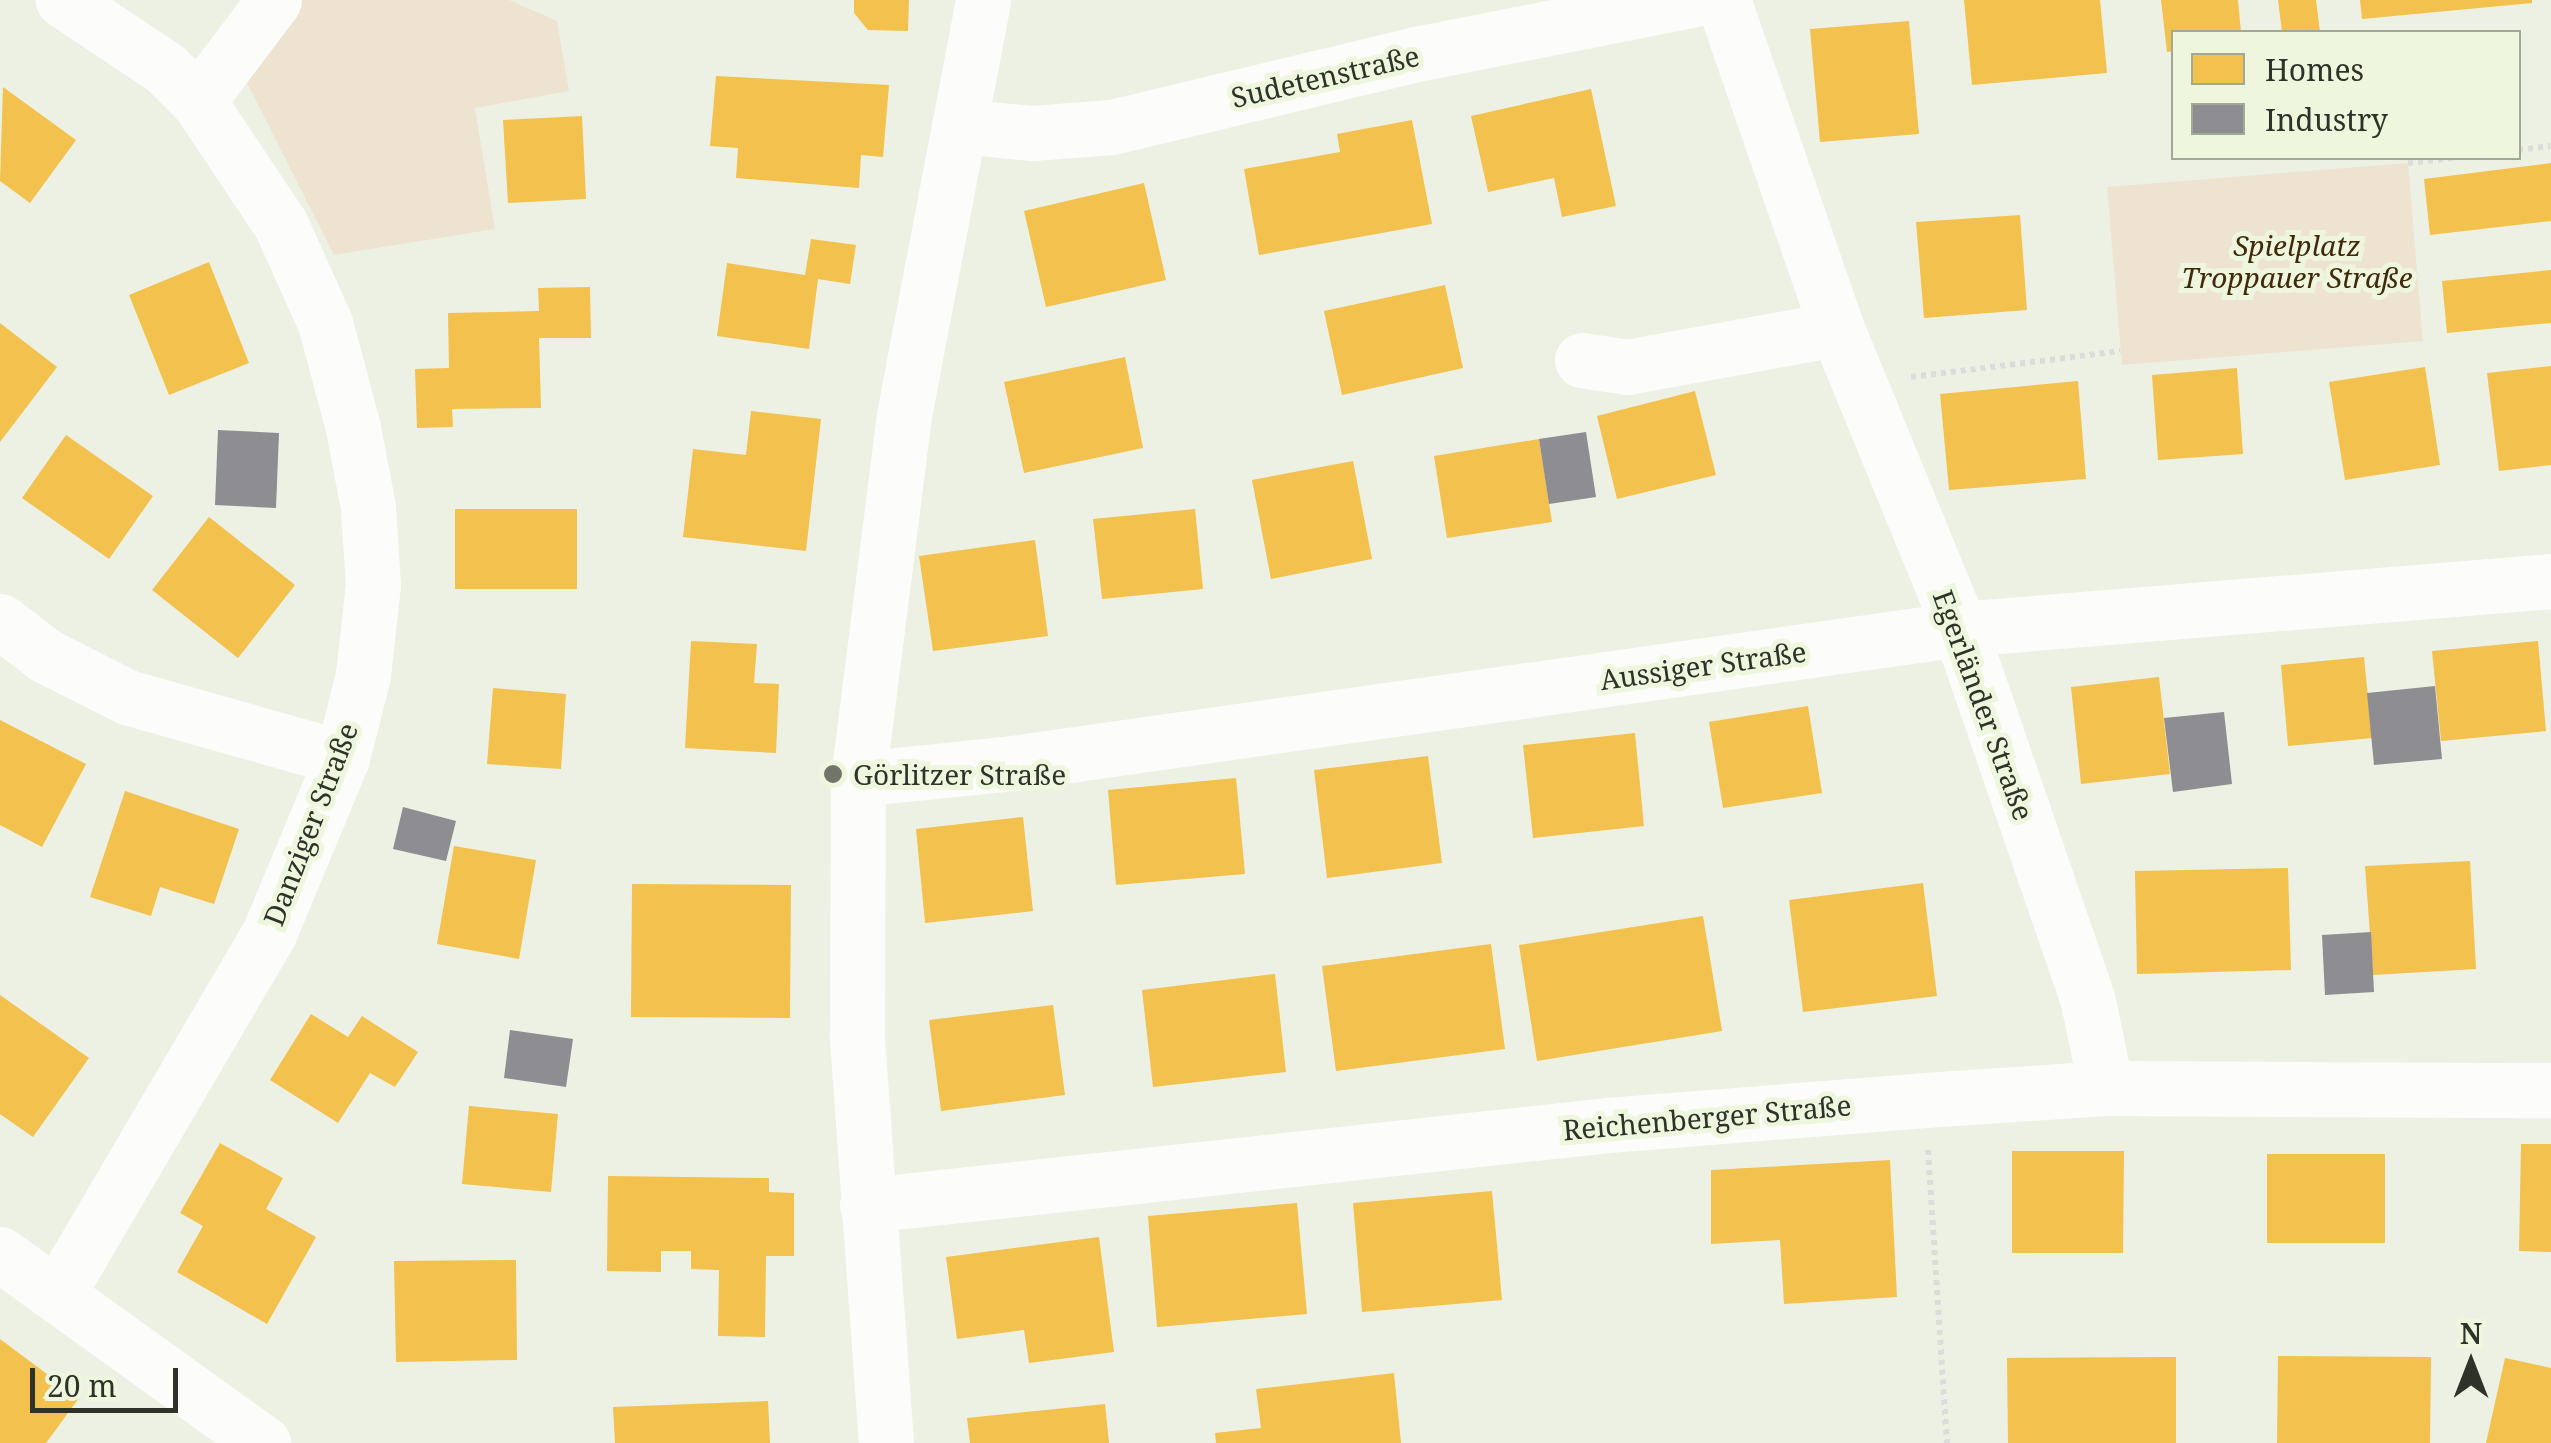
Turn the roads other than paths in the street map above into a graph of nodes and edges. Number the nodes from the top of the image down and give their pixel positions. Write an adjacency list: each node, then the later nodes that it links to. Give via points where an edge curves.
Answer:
1 (63, 0): 6 (street, Danziger Straße, via 165,68)
2 (274, 0): 6 (street)
3 (983, 0): 7 (street)
4 (1690, 0): 7 (street, Sudetenstraße, via 1416,54 1112,127 1032,133)
5 (1723, 0): 8 (street, Egerländer Straße)
6 (198, 102): 13 (street, Danziger Straße, via 281,224 325,323 353,428 373,584 363,674)
7 (959, 126): 14 (street, via 904,415)
8 (1838, 329): 9 (street, via 1627,366); 12 (street, Egerländer Straße)
9 (1582, 360)
10 (2551, 581): 12 (street, Aussiger Straße)
11 (0, 620): 13 (street, via 46,656 128,697)
12 (1960, 629): 14 (street, Aussiger Straße, via 1012,763); 15 (street, Egerländer Straße, via 2087,997)
13 (342, 758): 19 (street, Danziger Straße, via 270,931)
14 (858, 778): 17 (street, via 857,1016)
15 (2106, 1088): 16 (street, Reichenberger Straße); 17 (street, Reichenberger Straße, via 1435,1142)
16 (2551, 1090)
17 (867, 1206): 21 (street)
18 (0, 1254): 19 (street)
19 (58, 1293): 20 (street)
20 (264, 1443)
21 (886, 1443)

